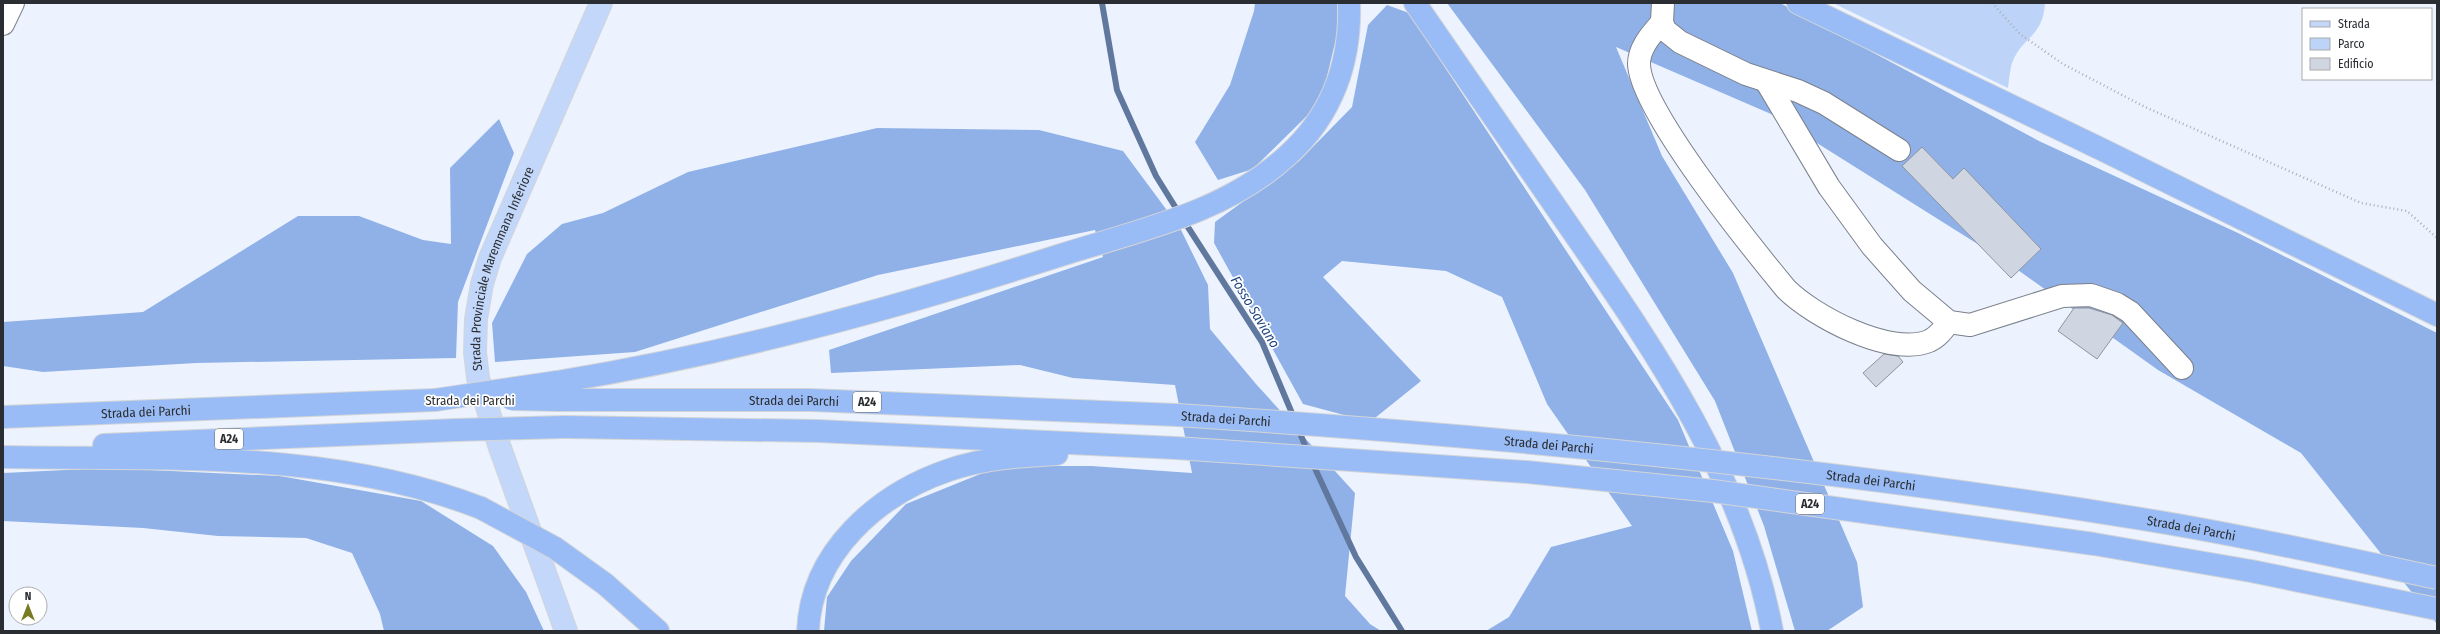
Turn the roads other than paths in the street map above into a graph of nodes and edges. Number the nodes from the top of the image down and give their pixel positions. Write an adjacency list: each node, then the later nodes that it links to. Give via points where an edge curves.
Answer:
1 (12, 3): 7 (street)
2 (601, 3): 21 (main road, Strada Provinciale Maremmana Inferiore, via 490,258 480,290 476,324 475,360 486,406)
3 (1349, 3): 13 (highway, via 1349,33 1345,60 1330,102 1312,130 1301,143 1256,181 1203,210 938,293 783,336)
4 (1415, 3): 20 (highway, via 1627,309 1674,383 1736,509)
5 (1798, 3): 10 (highway)
6 (1662, 13): 8 (street, via 1665,30 1680,42); 11 (street, via 1645,43 1639,63 1642,83 1681,152 1786,289 1807,308 1832,322 1892,342 1913,344 1930,340 1939,335)
7 (3, 24)
8 (1766, 81): 9 (street, via 1824,103); 11 (street, via 1829,187 1872,246 1912,291)
9 (1899, 150)
10 (2437, 315)
11 (1948, 322): 12 (street, via 1970,325 2062,296 2091,295 2117,304 2130,312)
12 (2182, 368)
13 (558, 391): 14 (highway, Strada dei Parchi / A24, bridge, via 435,400); 18 (highway, Strada dei Parchi / A24, bridge, via 1177,414 1587,447 1909,485 2146,520)
14 (3, 417)
15 (1176, 448): 16 (highway, A24, bridge, via 818,431 565,427); 19 (highway, A24, bridge, via 1527,472 1713,491 2094,544 2258,572); 23 (highway, via 1002,458 950,470 922,481 894,496 870,514 836,549 814,592)
16 (3, 450)
17 (3, 457): 22 (highway, bridge, via 230,461 303,465 399,481 481,508 555,548 605,584)
18 (2437, 578)
19 (2437, 609)
20 (1770, 622)
21 (564, 625)
22 (658, 631)
23 (808, 631)

